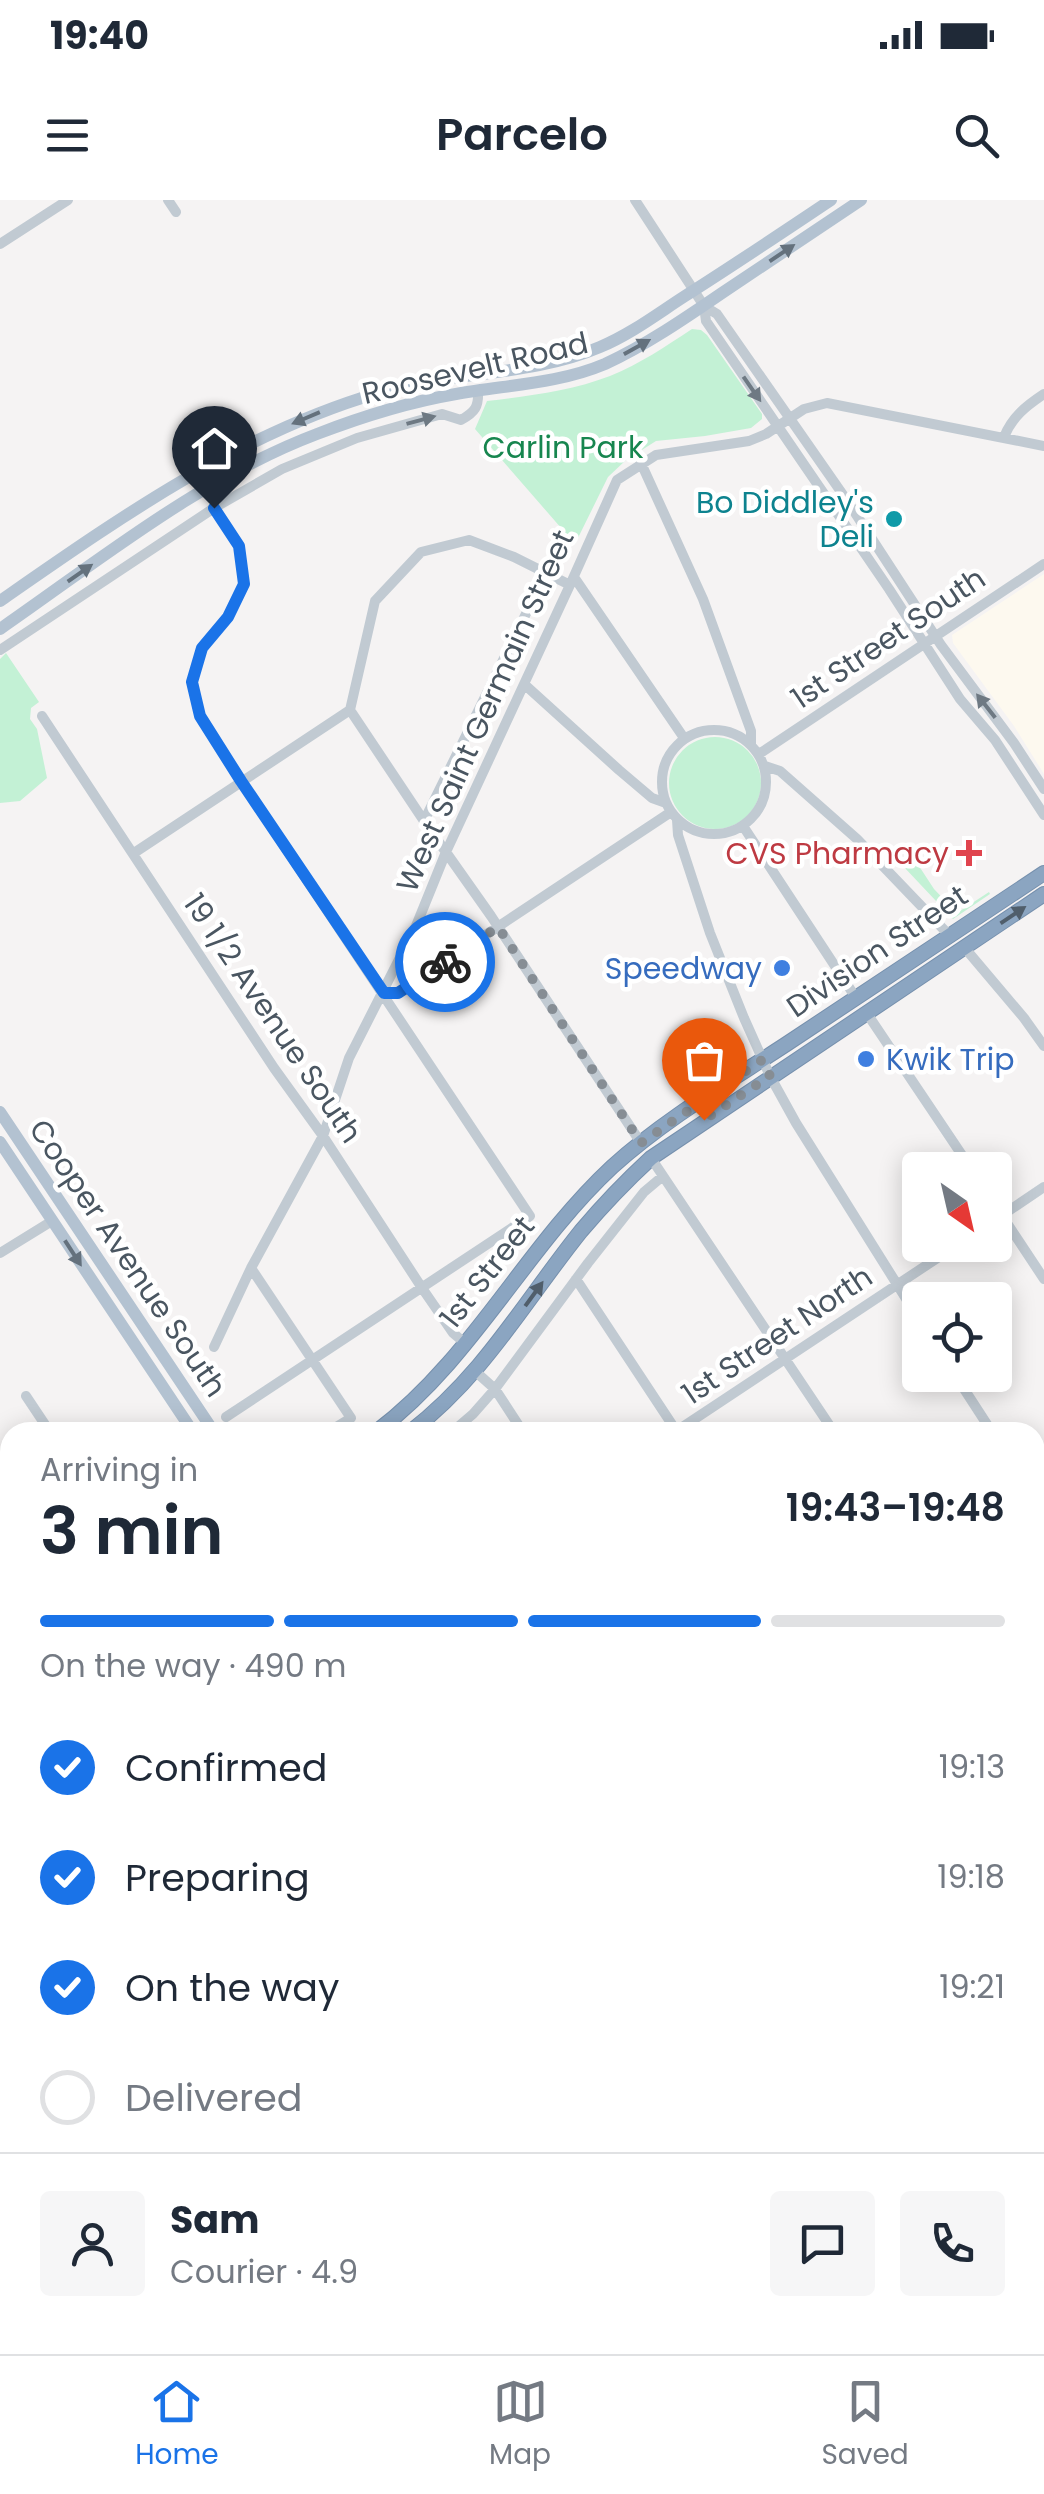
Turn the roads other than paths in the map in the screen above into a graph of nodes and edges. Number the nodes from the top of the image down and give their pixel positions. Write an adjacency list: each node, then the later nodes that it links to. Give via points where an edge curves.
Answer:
1 (68, 200): 7 (street)
2 (168, 200): 6 (street)
3 (635, 200): 8 (street)
4 (831, 200): 8 (main road, Roosevelt Road)
5 (861, 200): 9 (main road, Roosevelt Road, one-way to 5)
6 (176, 212)
7 (0, 244)
8 (694, 291): 9 (street); 21 (main road, Roosevelt Road, one-way to 21, via 636,329 567,358 381,391 313,414 181,481)
9 (704, 306): 10 (main road, Roosevelt Road, one-way to 9, via 602,365); 12 (street, via 717,314); 13 (street, one-way to 13, via 706,321)
10 (478, 390): 17 (street, one-way to 10, via 282,469 357,438 442,414 461,420 474,413); 22 (main road, Roosevelt Road, one-way to 10, via 192,496 251,464 334,428)
11 (1044, 394): 14 (street, via 1012,420)
12 (790, 418): 13 (street); 14 (street, via 827,403); 23 (street)
13 (778, 426): 16 (street, via 749,441 672,451); 24 (street)
14 (1004, 437): 15 (street)
15 (1044, 446)
16 (641, 463): 20 (street, West Saint Germain Street, via 617,480); 30 (street, via 703,599)
17 (214, 508): 25 (street); 33 (street, via 239,546 244,584 202,648 192,682 200,716)
18 (1044, 564): 23 (street, 1st Street South)
19 (546, 573): 20 (street); 27 (street, via 468,540 421,552 374,601); 37 (street, West Saint Germain Street)
20 (572, 581): 26 (street, West Saint Germain Street); 29 (street)
21 (0, 601)
22 (0, 629)
23 (936, 636): 24 (street, 1st Street South); 34 (street, one-way to 23)
24 (924, 644): 31 (street, 1st Street South); 36 (street)
25 (0, 650)
26 (524, 684): 35 (street); 39 (street, West Saint Germain Street)
27 (350, 710): 33 (street); 37 (street)
28 (42, 716): 40 (street, 19 1/2 Avenue South)
29 (684, 738): 30 (street, via 719,730); 35 (street, via 664,767)
30 (751, 744): 31 (street)
31 (759, 754): 32 (street)
32 (765, 766): 38 (street, via 764,800); 44 (street, via 780,771 857,839)
33 (241, 781): 40 (street); 46 (street)
34 (1044, 789)
35 (671, 812): 38 (street, via 692,830 710,834); 43 (street); 50 (street)
36 (1044, 815)
37 (424, 822): 39 (street)
38 (744, 826): 47 (street)
39 (446, 852): 43 (street); 46 (street, West Saint Germain Street)
40 (134, 853): 53 (street, 19 1/2 Avenue South)
41 (1044, 873): 44 (highway, Division Street)
42 (1044, 894): 45 (highway, Division Street, one-way to 42)
43 (498, 927): 46 (street, via 398,993); 55 (street)
44 (949, 936): 47 (highway, Division Street)
45 (964, 947): 48 (highway, Division Street); 49 (street)
46 (384, 993): 53 (street, West Saint Germain Street, via 349,1058); 69 (street, via 530,1216)
47 (856, 998): 50 (highway, Division Street)
48 (866, 1012): 51 (highway, Division Street); 56 (street)
49 (1044, 1046)
50 (762, 1060): 51 (street); 55 (highway, Division Street)
51 (770, 1076): 57 (highway, Division Street); 68 (street)
52 (0, 1112): 82 (main road, Cooper Avenue South)
53 (323, 1136): 65 (street, West Saint Germain Street); 69 (street, 19 1/2 Avenue South)
54 (0, 1142): 61 (main road)
55 (641, 1143): 71 (highway, 1st Street, via 574,1206)
56 (960, 1152)
57 (651, 1158): 58 (street); 75 (highway, 1st Street, one-way to 57, via 580,1232)
58 (663, 1176): 67 (street); 73 (street)
59 (1044, 1187): 60 (street)
60 (1012, 1205)
61 (52, 1220): 63 (street); 81 (main road, one-way to 81)
62 (1012, 1234): 66 (street)
63 (0, 1253)
64 (932, 1262): 68 (street, 1st Street North)
65 (250, 1268): 72 (street, West Saint Germain Street); 74 (street)
66 (1044, 1279)
67 (576, 1280): 76 (street); 88 (street)
68 (897, 1285): 70 (street); 73 (street, 1st Street North)
69 (422, 1288): 71 (street, 19 1/2 Avenue South); 74 (street)
70 (902, 1293)
71 (466, 1344): 84 (highway, 1st Street)
72 (214, 1347)
73 (785, 1359): 89 (street, 1st Street North); 90 (street)
74 (312, 1360): 79 (street); 83 (street, via 351,1418)
75 (476, 1372): 76 (street); 85 (highway, 1st Street)
76 (495, 1389): 86 (street); 87 (street)
77 (966, 1392): 91 (street)
78 (26, 1396): 80 (street)
79 (226, 1417)
80 (43, 1422)
81 (186, 1422)
82 (207, 1422)
83 (344, 1422)
84 (388, 1422)
85 (422, 1422)
86 (464, 1422)
87 (516, 1422)
88 (669, 1422)
89 (691, 1422)
90 (827, 1422)
91 (986, 1422)

